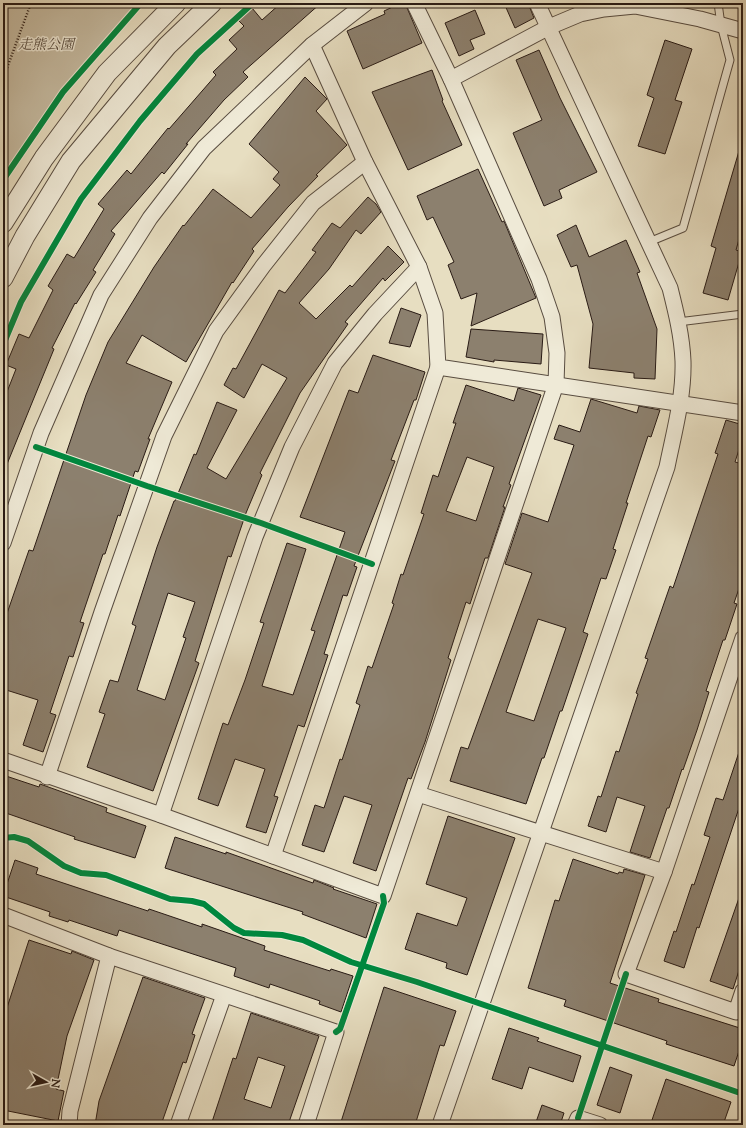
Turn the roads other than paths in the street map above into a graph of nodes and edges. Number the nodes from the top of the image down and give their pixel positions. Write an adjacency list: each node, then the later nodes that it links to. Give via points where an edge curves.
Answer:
1 (176, 3): 14 (street, via 107,73 44,158)
2 (212, 3): 17 (street, via 167,46 71,161 25,236)
3 (366, 3): 11 (street)
4 (414, 3): 12 (street)
5 (537, 3): 9 (street)
6 (718, 3): 8 (lane)
7 (600, 7): 8 (street, via 635,6); 9 (street)
8 (721, 25): 10 (street); 15 (lane, via 730,60 683,228)
9 (549, 27): 12 (street); 15 (street)
10 (743, 31)
11 (312, 45): 13 (street); 24 (street, via 204,148 150,218 101,295 41,433)
12 (451, 79): 21 (street, via 539,279 552,317 557,352)
13 (365, 162): 16 (street); 27 (street, via 313,203 216,331 164,436)
14 (3, 223)
15 (649, 242): 19 (street, via 670,288)
16 (419, 267): 20 (street, via 435,313); 29 (street, via 375,314 335,363 292,447 255,537)
17 (3, 278)
18 (743, 314): 19 (lane)
19 (678, 322): 22 (street, via 683,360)
20 (438, 367): 21 (street); 31 (street)
21 (556, 384): 22 (street); 28 (street)
22 (680, 403): 23 (street); 30 (street, via 667,467)
23 (743, 413)
24 (3, 543)
25 (743, 638): 32 (street)
26 (3, 760): 27 (street)
27 (47, 776): 29 (street)
28 (418, 794): 30 (street); 31 (street, via 383,896)
29 (161, 815): 31 (street)
30 (540, 834): 32 (street); 41 (street)
31 (273, 856)
32 (664, 872): 37 (street, via 626,974)
33 (3, 915): 34 (street)
34 (109, 956): 36 (street); 38 (street)
35 (743, 991): 37 (street)
36 (224, 995): 39 (street); 40 (street, via 336,1032)
37 (740, 1013)
38 (68, 1125)
39 (178, 1125)
40 (306, 1125)
41 (440, 1125)
42 (575, 1125): 43 (street, via 578,1118)
43 (600, 1125)

